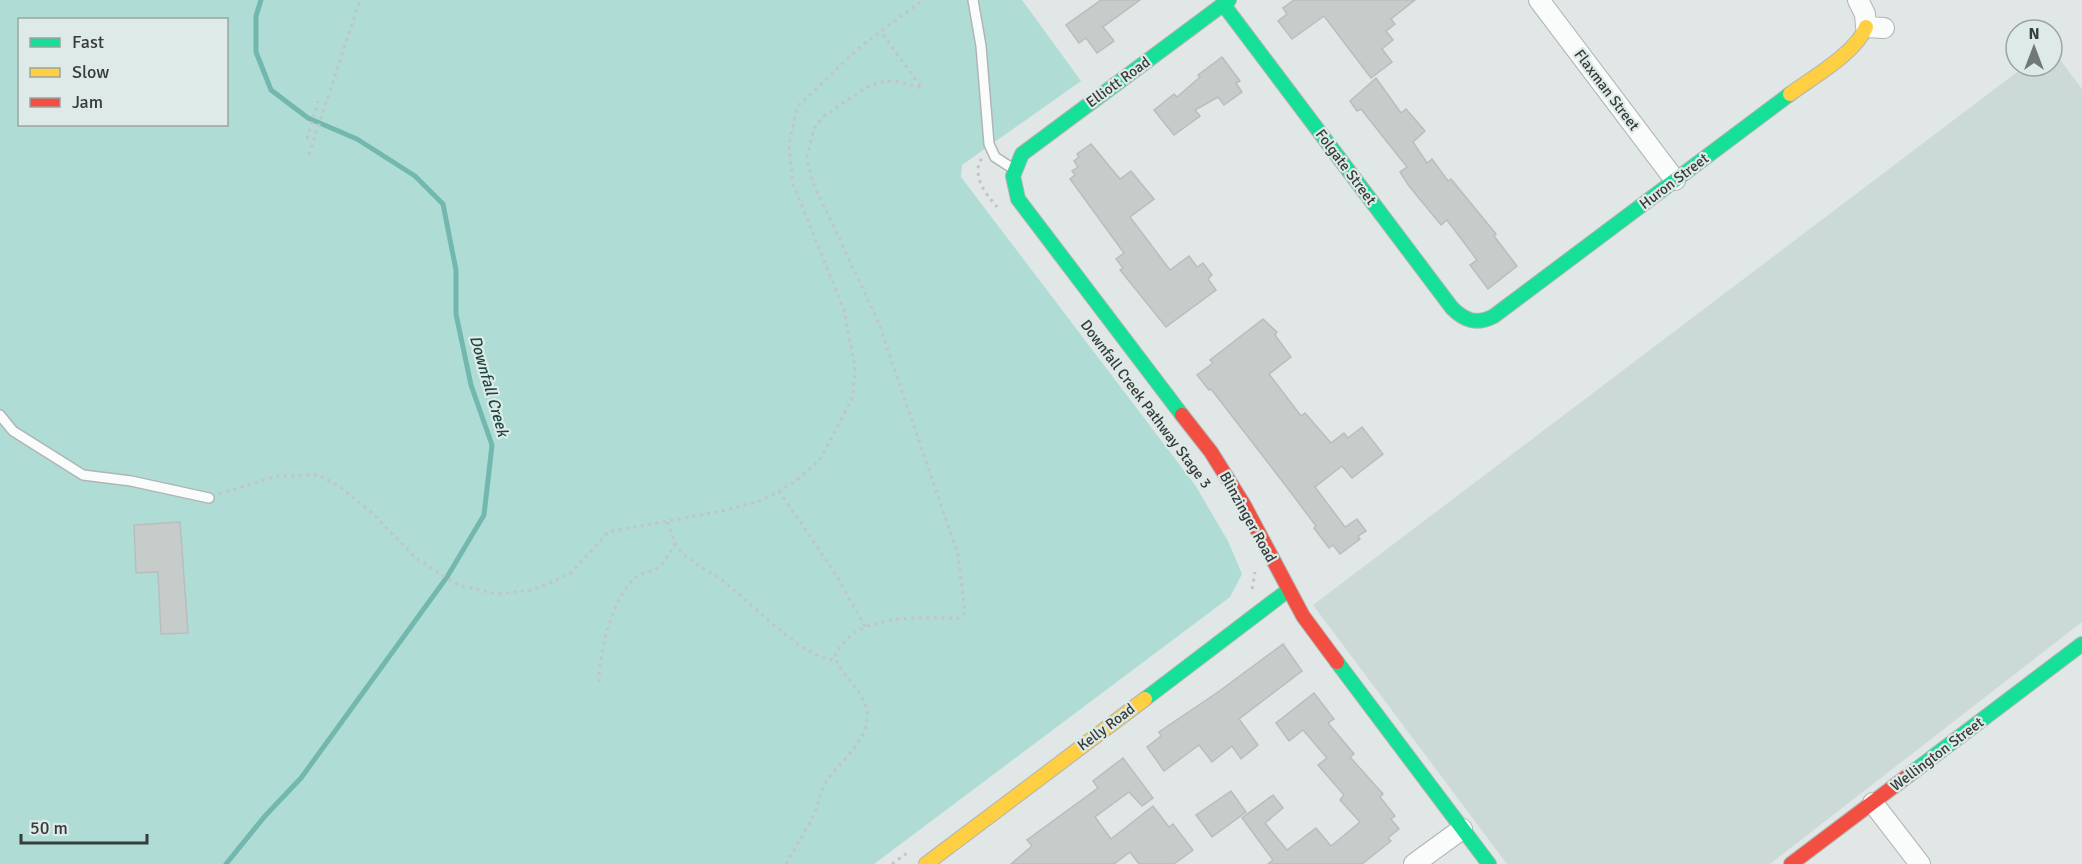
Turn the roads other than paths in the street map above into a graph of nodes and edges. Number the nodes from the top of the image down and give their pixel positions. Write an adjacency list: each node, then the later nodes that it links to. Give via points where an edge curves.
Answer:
1 (974, 0): 6 (lane, via 991,152)
2 (1539, 0): 7 (street, Flaxman Street)
3 (1858, 0): 5 (street)
4 (1226, 2): 6 (street, Elliott Road, via 1026,151); 8 (street, Folgate Street, via 1452,308)
5 (1875, 28): 7 (street, Huron Street)
6 (1014, 169): 11 (street, Blinzinger Road, via 1013,186 1018,199 1211,452 1244,505)
7 (1675, 180): 8 (street, Huron Street, via 1494,316)
8 (1474, 323)
9 (0, 416): 10 (lane, via 13,431 83,475)
10 (209, 498)
11 (1287, 591): 14 (street, Blinzinger Road); 15 (street, Kelly Road)
12 (2082, 644): 13 (street, Wellington Street)
13 (1873, 803): 18 (street, Wellington Street); 19 (street)
14 (1462, 829): 16 (street); 17 (street, Blinzinger Road)
15 (926, 864)
16 (1414, 864)
17 (1489, 864)
18 (1791, 864)
19 (1920, 864)

